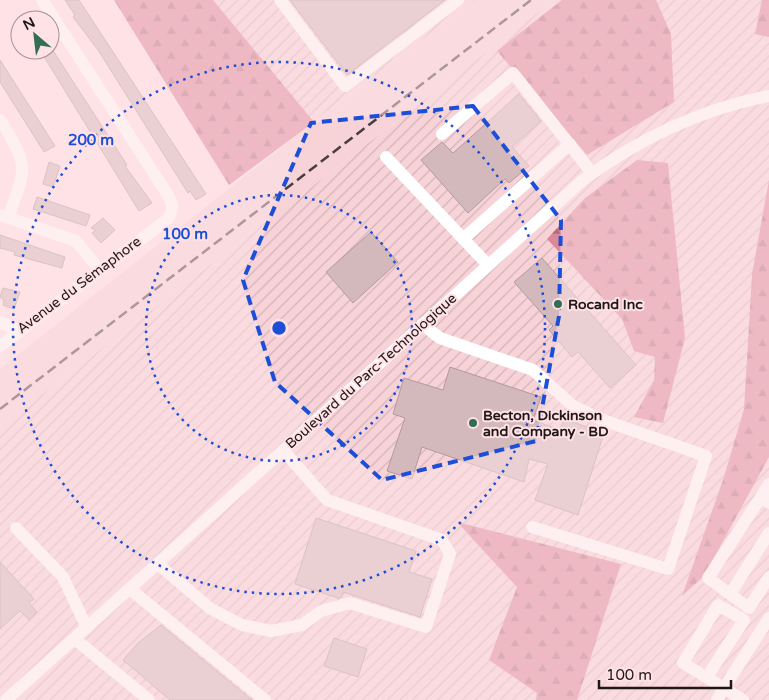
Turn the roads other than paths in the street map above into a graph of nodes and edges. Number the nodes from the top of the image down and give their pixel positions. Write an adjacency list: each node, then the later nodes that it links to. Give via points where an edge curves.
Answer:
1 (42, 0): 13 (street, Avenue du Sémaphore, via 173,205 168,219)
2 (280, 0): 3 (street, via 345,86)
3 (458, 0)
4 (769, 96): 9 (street, Boulevard du Parc-Technologique, via 684,121 628,149)
5 (0, 120): 10 (street, via 17,147 23,179)
6 (442, 134): 7 (street, via 513,73)
7 (570, 144): 9 (street); 11 (street)
8 (386, 157): 11 (street)
9 (592, 173): 12 (street, Boulevard du Parc-Technologique)
10 (4, 216): 13 (street, via 76,241)
11 (463, 239): 12 (street)
12 (488, 265): 15 (street, Boulevard du Parc-Technologique)
13 (99, 269): 16 (street, Avenue du Sémaphore)
14 (0, 322): 16 (street)
15 (422, 324): 18 (street, Boulevard du Parc-Technologique); 21 (street, via 440,338 533,370 564,399 590,414 618,427 706,456 668,569)
16 (19, 331): 17 (street, Avenue du Sémaphore)
17 (0, 346)
18 (283, 450): 24 (street, Boulevard du Parc-Technologique); 24 (street, via 327,500 442,540 450,554 426,628 350,604 321,611 302,625 271,631 242,625 211,609)
19 (769, 484): 20 (street)
20 (765, 500): 27 (street, via 708,578)
21 (532, 527)
22 (16, 528): 29 (street, via 63,577)
23 (769, 533): 27 (street)
24 (158, 564): 26 (street, Boulevard du Parc-Technologique)
25 (769, 577): 27 (street, via 749,608)
26 (130, 589): 29 (street, Boulevard du Parc-Technologique); 35 (street)
27 (730, 594)
28 (769, 618): 32 (street)
29 (87, 628): 30 (street, Boulevard du Parc-Technologique)
30 (74, 639): 33 (street, Boulevard du Parc-Technologique); 34 (street)
31 (707, 677): 31 (street, via 683,663 718,605 744,620); 32 (street)
32 (724, 688): 36 (street); 37 (street)
33 (6, 700)
34 (149, 700)
35 (265, 700)
36 (717, 700)
37 (743, 700)

